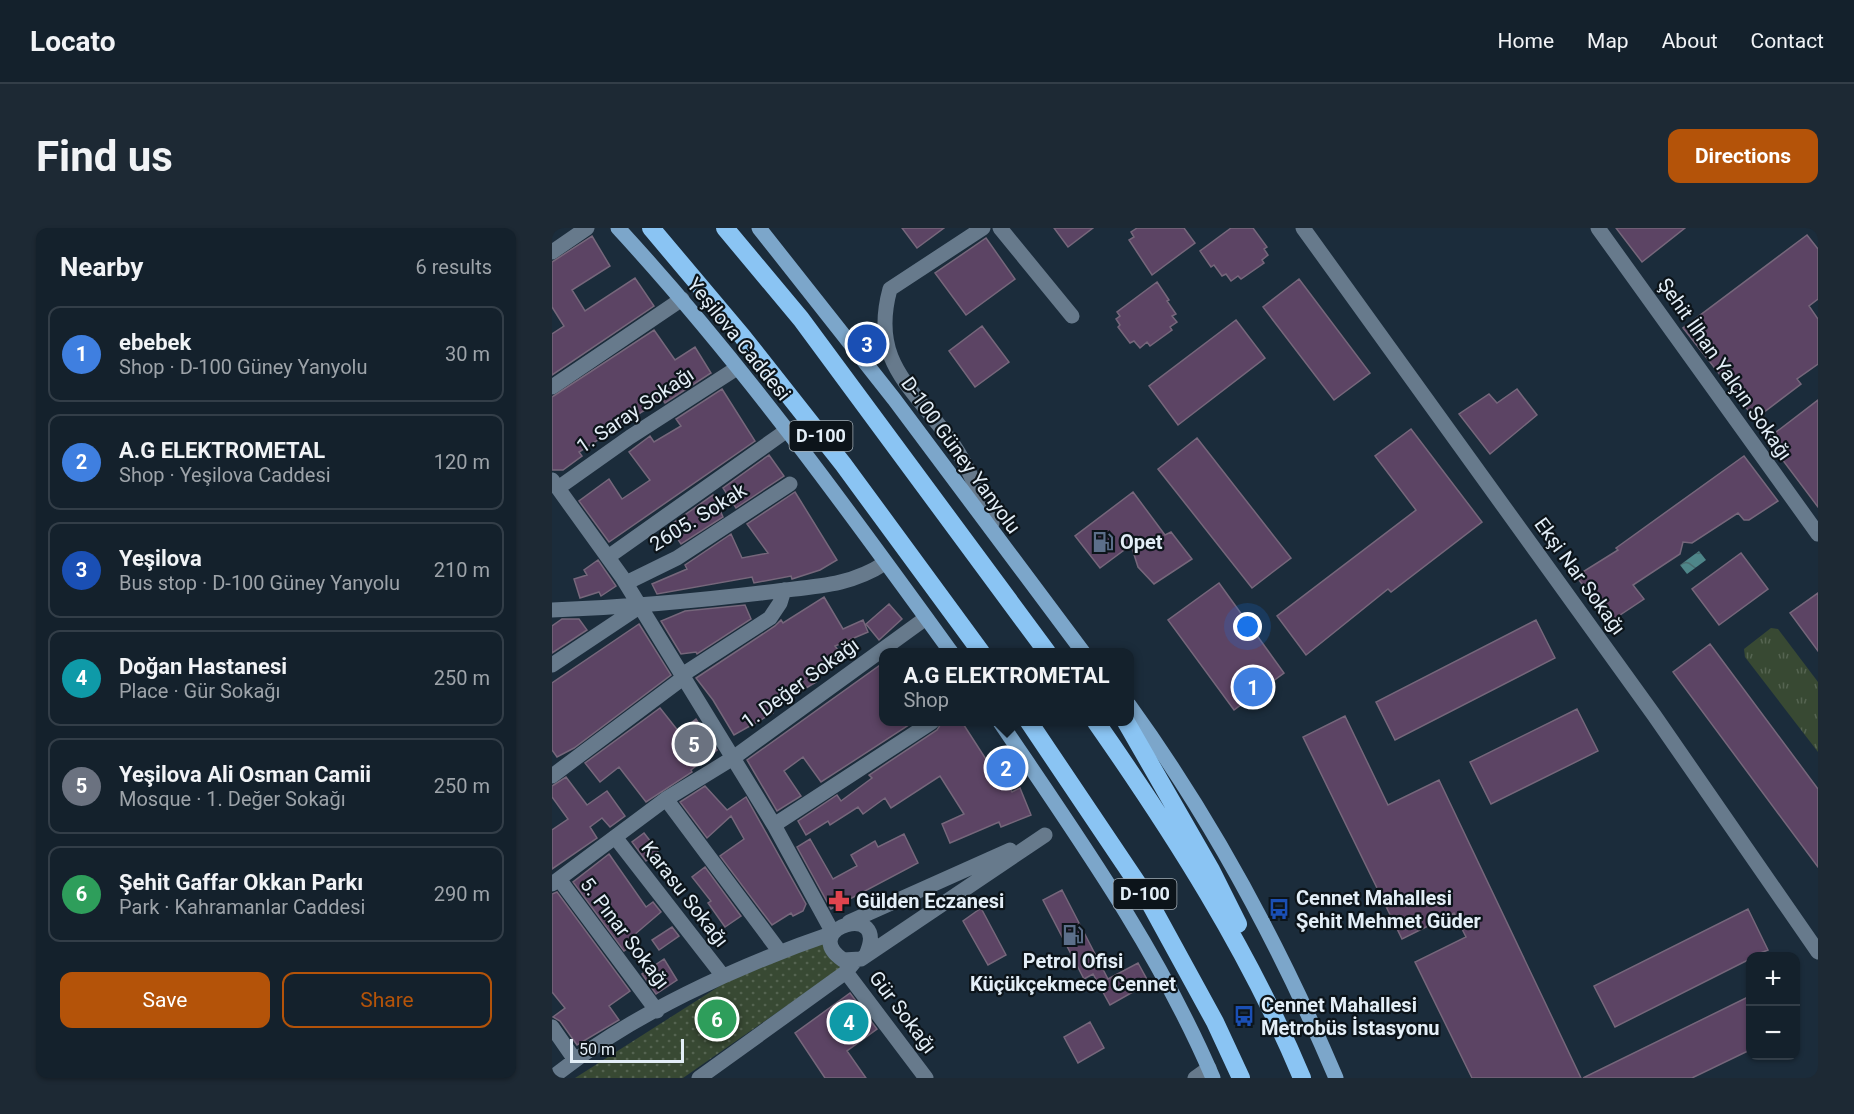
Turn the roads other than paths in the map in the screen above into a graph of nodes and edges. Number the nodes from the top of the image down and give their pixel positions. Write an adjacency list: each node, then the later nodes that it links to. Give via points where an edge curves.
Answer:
1 (587, 228): 10 (street)
2 (618, 228): 11 (main road, Yeşilova Caddesi)
3 (651, 228): 29 (highway, D-100, via 836,454)
4 (725, 228): 30 (highway, D-100, via 801,320)
5 (759, 228): 19 (main road, D-100 Güney Yanyolu, via 869,366)
6 (982, 228): 19 (street, via 890,289 883,315 885,340 901,378 951,441)
7 (999, 228): 12 (street)
8 (1304, 228): 52 (street, Ekşi Nar Sokağı)
9 (1598, 228): 18 (street, Şehit İlhan Yalçın Sokağı)
10 (552, 252)
11 (682, 299): 13 (main road, Yeşilova Caddesi); 14 (street)
12 (1072, 316)
13 (737, 368): 15 (main road, Yeşilova Caddesi); 16 (street, 1. Saray Sokağı)
14 (552, 387)
15 (786, 431): 20 (street); 21 (main road, Yeşilova Caddesi)
16 (555, 484): 20 (street)
17 (790, 484): 22 (street, 2605. Sokak, via 678,558)
18 (1818, 534)
19 (1005, 550): 31 (main road, D-100 Güney Yanyolu)
20 (608, 557): 22 (street)
21 (885, 563): 23 (street, via 844,583); 26 (main road, Yeşilova Caddesi)
22 (626, 583): 24 (street)
23 (784, 590): 24 (street); 34 (street, via 770,618)
24 (640, 607): 25 (street); 33 (street); 34 (street)
25 (552, 610)
26 (926, 618): 27 (street, 1. Değer Sokağı); 28 (main road, Yeşilova Caddesi)
27 (885, 648)
28 (948, 648)
29 (978, 648)
30 (1044, 648)
31 (1080, 648)
32 (879, 652): 41 (street, 1. Değer Sokağı)
33 (552, 666)
34 (682, 677): 41 (street); 42 (street)
35 (1134, 713): 66 (main road, via 1237,871 1290,974)
36 (926, 726): 45 (street)
37 (1003, 726): 44 (main road)
38 (1032, 726): 64 (highway, D-100, via 1146,896)
39 (1099, 726): 55 (highway, D-100, via 1199,878)
40 (1128, 726): 55 (highway, via 1240,927 1257,966)
41 (733, 758): 43 (street, 1. Değer Sokağı); 45 (street)
42 (552, 776)
43 (666, 799): 47 (street, 1. Değer Sokağı); 51 (street)
44 (1068, 822): 46 (street); 59 (main road, via 1150,953)
45 (774, 825): 50 (street)
46 (1045, 835): 49 (street); 53 (street)
47 (615, 837): 48 (street, 1. Değer Sokağı); 54 (street, Karasu Sokağı)
48 (556, 882): 56 (street, 5. Pınar Sokağı)
49 (849, 922): 50 (street); 53 (street, via 866,930 870,942)
50 (833, 933): 51 (street); 53 (street, via 834,951 843,960)
51 (780, 952): 54 (street)
52 (1818, 952)
53 (856, 963): 61 (street); 62 (street, Gür Sokağı)
54 (723, 976): 56 (street)
55 (1265, 999): 65 (highway, D-100)
56 (657, 1011): 58 (street)
57 (552, 1027): 58 (street)
58 (574, 1060): 60 (street)
59 (1211, 1073): 63 (street)
60 (552, 1078)
61 (699, 1078)
62 (926, 1078)
63 (1195, 1078)
64 (1241, 1078)
65 (1302, 1078)
66 (1336, 1078)

